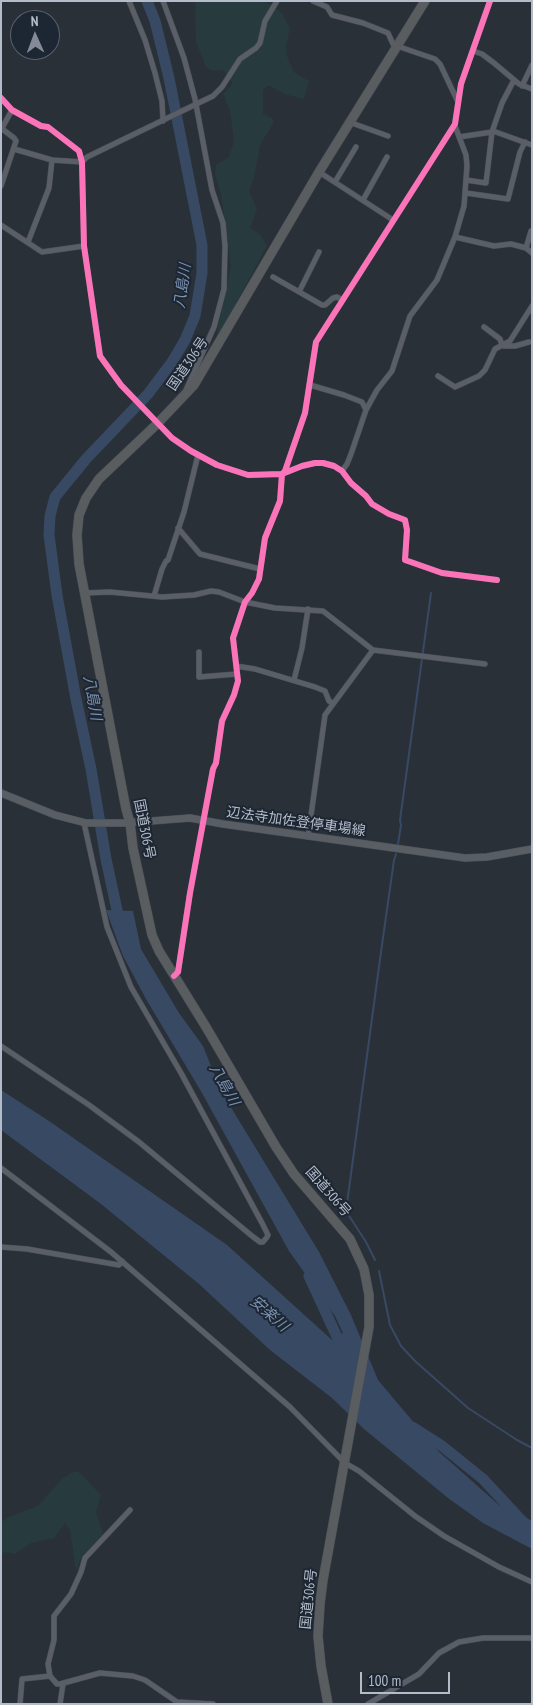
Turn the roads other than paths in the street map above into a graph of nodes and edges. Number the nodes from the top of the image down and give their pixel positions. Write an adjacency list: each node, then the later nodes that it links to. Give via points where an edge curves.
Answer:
1 (129, 1): 17 (street, via 155,73)
2 (163, 1): 15 (street, via 184,58)
3 (277, 1): 15 (street, via 265,21 260,43 240,60 220,91)
4 (314, 1): 7 (street, via 327,7 332,15 388,33)
5 (425, 1): 7 (highway, 国道306号)
6 (490, 1): 8 (street)
7 (397, 46): 14 (street, via 438,61); 18 (highway, 国道306号)
8 (473, 51): 10 (street, via 489,59); 14 (street)
9 (532, 65): 11 (street)
10 (514, 80): 11 (street); 21 (street)
11 (522, 86): 12 (street)
12 (532, 89)
13 (1, 98): 16 (street)
14 (458, 102): 19 (street)
15 (195, 105): 17 (street); 55 (street, via 212,190 223,223 226,268 223,296 214,327)
16 (12, 110): 20 (street); 30 (street, via 48,127 79,151)
17 (163, 121): 30 (street)
18 (349, 122): 22 (street); 31 (highway, 国道306号)
19 (455, 126): 23 (street); 37 (street)
20 (2, 128): 27 (street, via 16,139)
21 (492, 132): 23 (street); 24 (street); 32 (street, via 486,183)
22 (388, 136)
23 (459, 137): 32 (street, via 467,160)
24 (525, 142): 25 (street); 35 (street, via 508,198)
25 (532, 145)
26 (356, 147): 33 (street)
27 (14, 149): 29 (street); 34 (street)
28 (387, 157): 36 (street)
29 (52, 160): 30 (street); 41 (street, via 49,188)
30 (82, 162): 42 (street)
31 (319, 172): 33 (street); 55 (highway, 国道306号, via 207,365)
32 (466, 180): 35 (street)
33 (335, 182): 36 (street)
34 (1, 186)
35 (466, 193): 40 (street)
36 (363, 200): 37 (street)
37 (393, 220): 48 (street)
38 (1, 225): 41 (street)
39 (531, 232): 43 (street)
40 (455, 237): 43 (street, via 489,246 511,244); 56 (street, via 437,280 410,316 392,371)
41 (28, 242): 42 (street, via 42,252)
42 (84, 246): 57 (street, via 100,356 126,390)
43 (526, 248): 45 (street)
44 (319, 252): 47 (street)
45 (532, 253)
46 (273, 277): 47 (street)
47 (299, 292): 48 (street, via 322,305 338,297)
48 (343, 300): 54 (street, via 316,342)
49 (532, 306): 52 (street, via 510,342)
50 (484, 327): 52 (street, via 500,339)
51 (528, 342): 52 (street, via 510,347)
52 (502, 345): 53 (street, via 495,349 485,370 475,378 455,387)
53 (438, 376)
54 (310, 385): 56 (street, via 362,402); 60 (street, via 305,413)
55 (184, 397): 57 (highway, 国道306号)
56 (366, 410): 59 (street, via 348,464)
57 (157, 422): 58 (street, via 179,443); 64 (highway, 国道306号, via 99,479 86,498 77,534)
58 (198, 455): 60 (street, via 248,475); 61 (street)
59 (342, 470): 60 (street, via 323,463 302,466); 63 (street, via 372,504 405,520 404,560 442,573)
60 (282, 474): 62 (street, via 280,501 265,538)
61 (178, 528): 62 (street, via 200,554); 65 (street)
62 (260, 569): 66 (street)
63 (497, 580)
64 (85, 593): 65 (street); 78 (highway, 国道306号)
65 (154, 596): 66 (street, via 215,592)
66 (246, 602): 67 (street, via 275,608); 71 (street, via 233,638)
67 (308, 609): 68 (street, via 323,611); 73 (street)
68 (373, 650): 70 (street); 74 (street)
69 (199, 652): 72 (street, via 199,677)
70 (485, 664)
71 (236, 666): 72 (street); 73 (street, via 255,668)
72 (237, 674): 76 (street, via 237,687 222,721)
73 (294, 680): 74 (street, via 325,691)
74 (333, 703): 79 (street, via 325,715)
75 (1, 793): 77 (main road, 辺法寺加佐登停車場線, via 55,815)
76 (203, 820): 78 (main road, 辺法寺加佐登停車場線, via 183,818); 79 (main road, 辺法寺加佐登停車場線); 81 (street, via 178,972)
77 (85, 823): 78 (main road, 辺法寺加佐登停車場線); 82 (street, via 108,927 131,987 267,1237 260,1242 138,1142)
78 (128, 823): 81 (highway, 国道306号, via 148,925 158,951)
79 (308, 837): 80 (main road, 辺法寺加佐登停車場線, via 465,858)
80 (532, 849)
81 (174, 976): 86 (highway, 国道306号, via 276,1148 350,1239 364,1269 369,1295 369,1327)
82 (1, 1046)
83 (1, 1168): 85 (street)
84 (1, 1247): 85 (street, via 119,1265)
85 (122, 1261): 86 (street)
86 (346, 1459): 88 (street, via 444,1536); 96 (highway, 国道306号, via 320,1604 320,1666)
87 (130, 1510): 90 (street, via 85,1558 71,1594 54,1616 54,1640 48,1664)
88 (532, 1582)
89 (532, 1638): 97 (street, via 483,1638 458,1642 439,1653 419,1674)
90 (50, 1676): 91 (street, via 56,1684); 93 (street, via 22,1679)
91 (63, 1684): 92 (street, via 100,1673 133,1676 145,1680); 94 (street)
92 (177, 1703): 95 (street)
93 (20, 1704)
94 (60, 1704)
95 (214, 1704)
96 (328, 1704)
97 (368, 1704)

